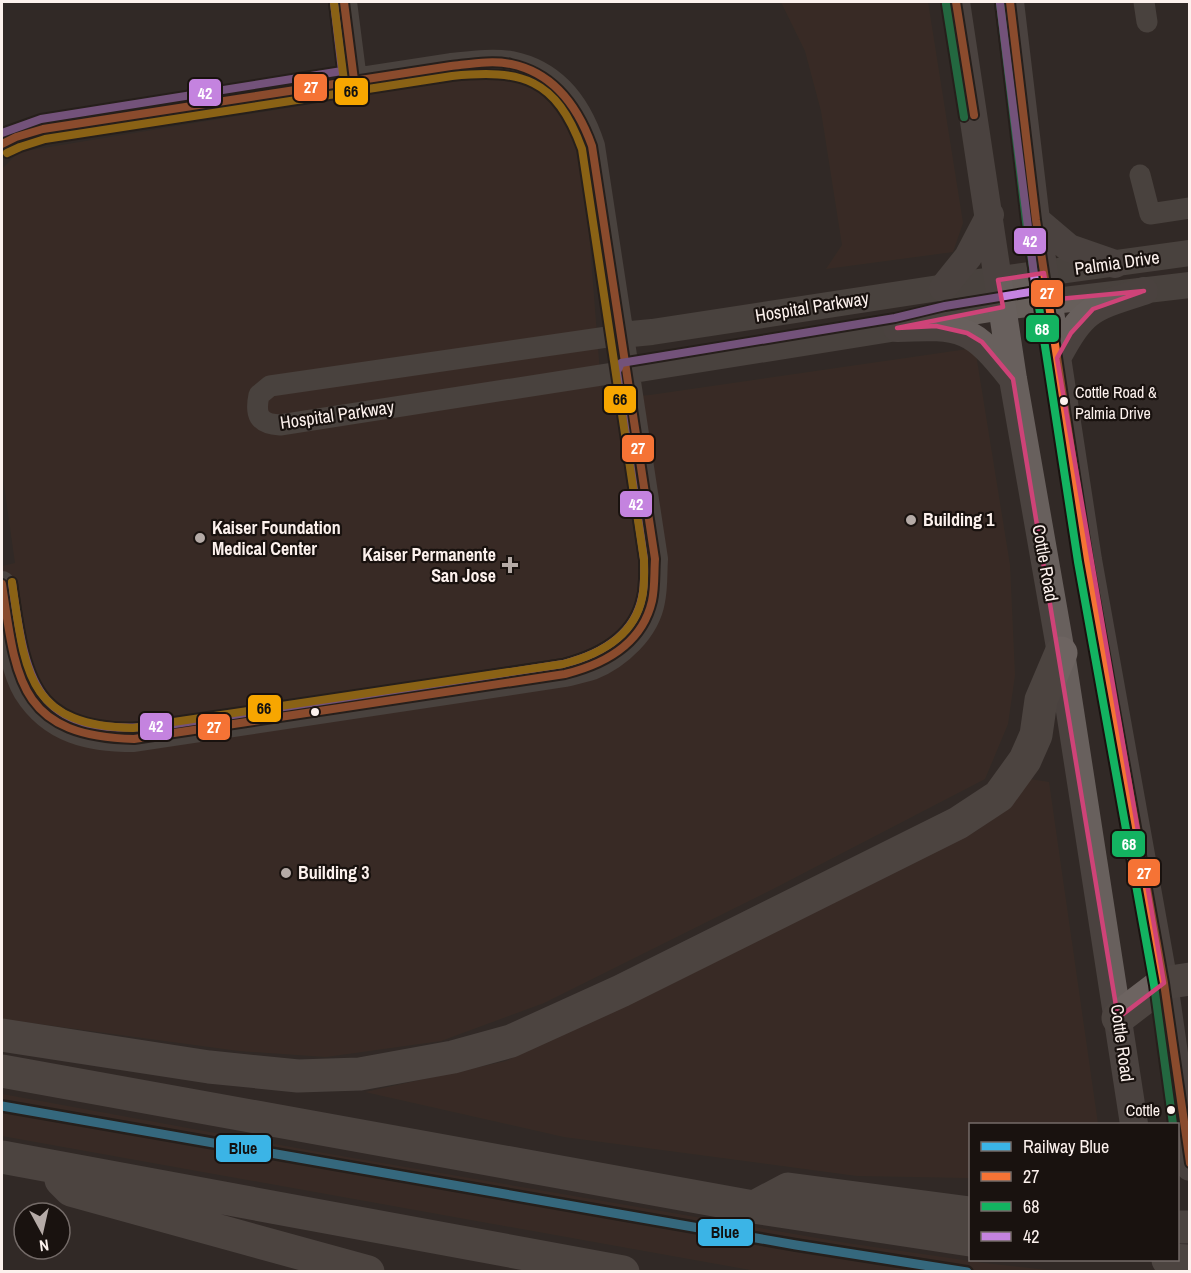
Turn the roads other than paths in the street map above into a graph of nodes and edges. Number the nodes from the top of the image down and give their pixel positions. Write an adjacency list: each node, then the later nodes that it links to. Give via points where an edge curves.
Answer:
1 (344, 2): 4 (street)
2 (956, 2): 8 (main road, Cottle Road)
3 (1010, 2): 9 (main road)
4 (354, 80): 5 (street, via 43,129); 18 (street, via 471,64 511,64 545,77 570,99 592,146)
5 (2, 144)
6 (1140, 175): 7 (street, via 1150,214)
7 (1190, 208)
8 (990, 215): 14 (main road, via 968,257); 16 (main road, Cottle Road)
9 (1036, 220): 11 (main road, via 1069,249); 13 (main road)
10 (1190, 253): 11 (street, Palmia Drive)
11 (1115, 264): 13 (street, Palmia Drive)
12 (1190, 285): 15 (street, Palmia Drive)
13 (1046, 287): 15 (street, Palmia Drive); 16 (street, Hospital Parkway); 19 (main road)
14 (943, 288): 16 (street, Hospital Parkway); 18 (street, Hospital Parkway)
15 (1144, 291): 19 (main road, via 1093,309 1071,333)
16 (1001, 293): 17 (street, Hospital Parkway, via 947,316); 21 (main road, Cottle Road)
17 (897, 328): 20 (street, Hospital Parkway); 21 (main road, via 936,326 967,333 982,342)
18 (621, 335): 20 (street); 20 (street, Hospital Parkway, via 270,386 259,395 256,409 268,424 280,425)
19 (1057, 358): 24 (main road, via 1088,560)
20 (627, 371): 22 (street, via 655,559 652,603 646,620 631,640 591,667 163,736 106,739 68,729 26,691 11,646)
21 (1013, 379): 23 (main road, Cottle Road)
22 (2, 584)
23 (1061, 653): 25 (main road, Cottle Road); 26 (highway, via 1041,700 1036,735 1025,760 999,796 958,823 621,991 511,1041 401,1068 298,1076 209,1067)
24 (1177, 981): 25 (highway); 29 (main road)
25 (1118, 1018): 28 (main road, Cottle Road)
26 (2, 1035)
27 (2, 1071): 32 (highway)
28 (1134, 1123)
29 (1188, 1152)
30 (2, 1157): 31 (highway)
31 (47, 1165): 35 (highway, via 71,1190); 36 (highway)
32 (753, 1207): 33 (highway, via 788,1189); 34 (highway)
33 (969, 1213)
34 (969, 1240)
35 (368, 1272)
36 (623, 1272)

